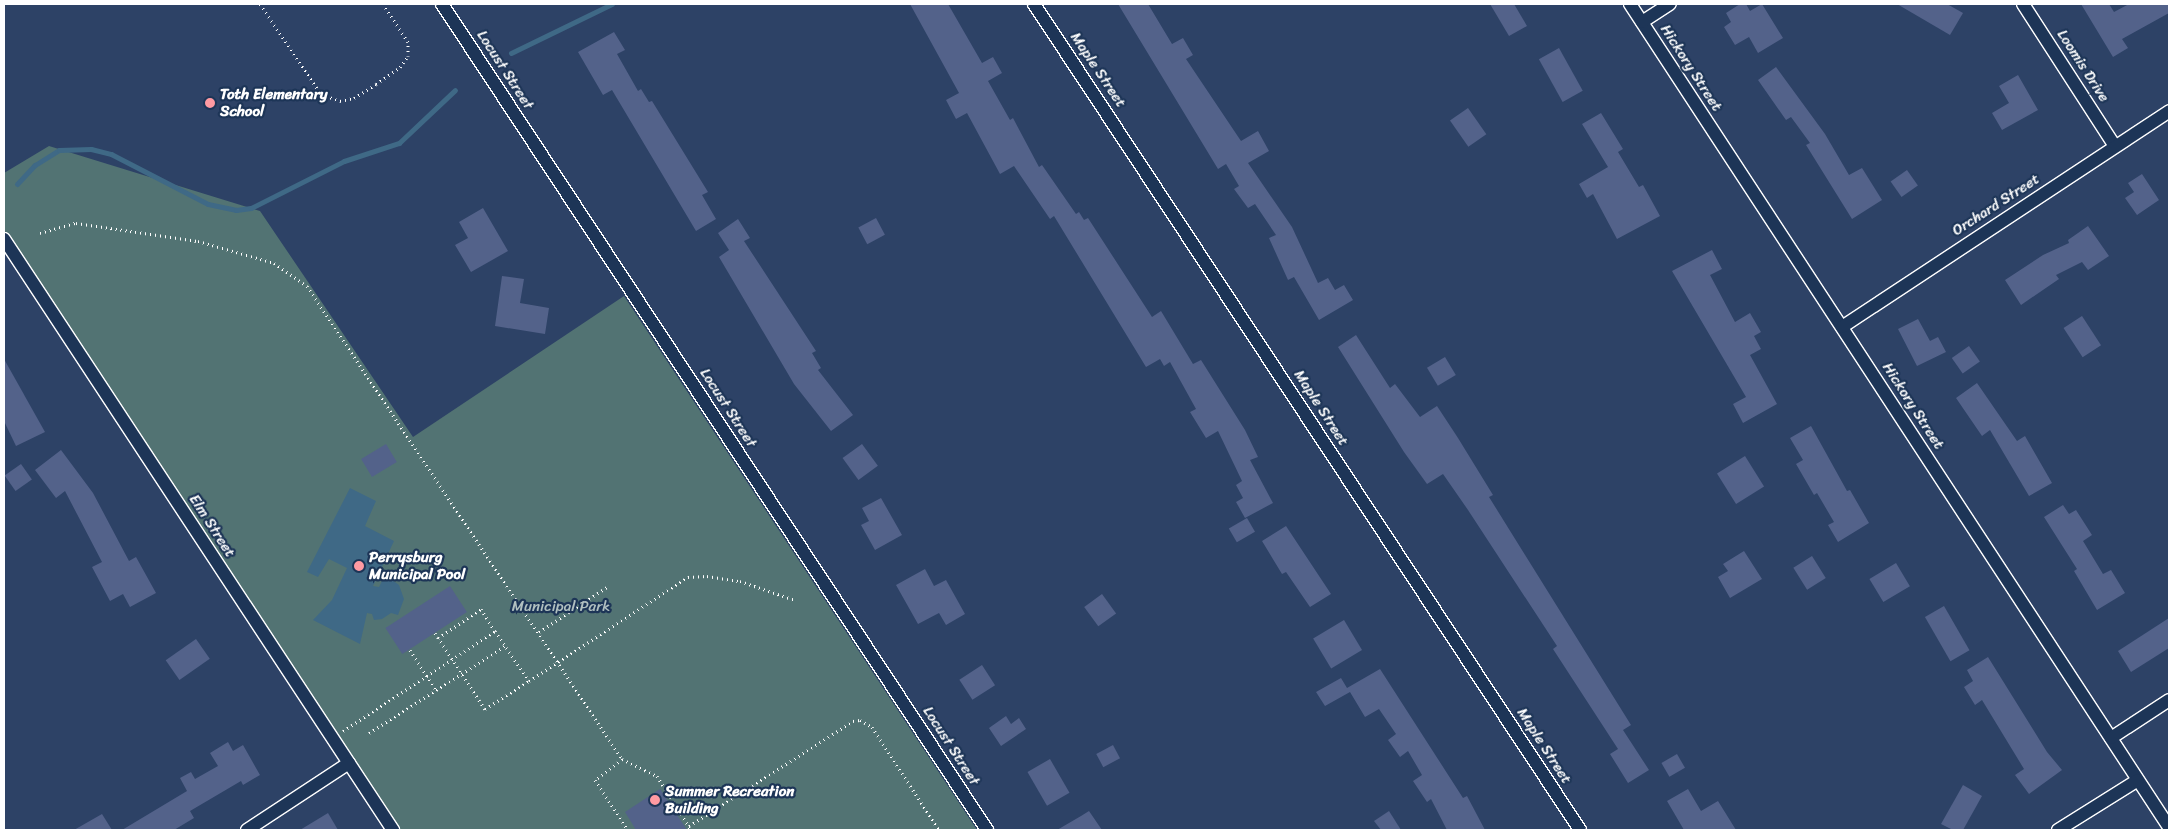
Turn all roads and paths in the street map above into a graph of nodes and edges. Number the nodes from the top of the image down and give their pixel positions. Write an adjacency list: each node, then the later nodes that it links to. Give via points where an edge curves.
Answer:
1 (260, 4): 2 (path, via 321,94 340,101 354,98 376,84 400,68 408,56 408,42)
2 (383, 4)
3 (442, 4): 42 (street, Locust Street)
4 (1034, 4): 43 (street, Maple Street)
5 (1630, 4): 8 (street, Hickory Street)
6 (1670, 4): 8 (street)
7 (2023, 4): 10 (street, Loomis Drive)
8 (1642, 22): 13 (street, Hickory Street)
9 (2169, 111): 10 (street, Orchard Street)
10 (2115, 146): 13 (street, Orchard Street)
11 (40, 233): 17 (path, via 76,223 131,229 257,257 290,272 307,286)
12 (4, 239): 33 (street, Elm Street)
13 (1842, 327): 31 (street, Hickory Street)
14 (607, 587): 17 (path)
15 (795, 600): 23 (path, via 740,581 688,577)
16 (496, 631): 19 (path, via 481,609); 20 (path); 22 (path)
17 (539, 632): 23 (path)
18 (435, 634): 19 (path)
19 (438, 638): 22 (path)
20 (505, 646): 24 (path); 26 (path)
21 (410, 650): 25 (path)
22 (452, 659): 24 (path); 25 (path)
23 (558, 662): 26 (path); 32 (path)
24 (462, 674): 26 (path, via 485,709); 27 (path)
25 (427, 675): 27 (path); 29 (path)
26 (529, 681)
27 (436, 690): 30 (path)
28 (2169, 700): 31 (street)
29 (341, 733)
30 (369, 733)
31 (2112, 738): 34 (street, Hickory Street)
32 (622, 758): 35 (path, via 657,776); 39 (path, via 595,780)
33 (349, 763): 37 (street); 38 (street, Elm Street)
34 (2138, 780): 36 (street, Hickory Street); 44 (street)
35 (688, 826): 40 (path); 41 (path, via 853,721 860,720 872,727)
36 (2169, 827)
37 (247, 830)
38 (394, 830)
39 (628, 830)
40 (691, 830)
41 (939, 830)
42 (987, 830)
43 (1580, 830)
44 (2058, 830)

